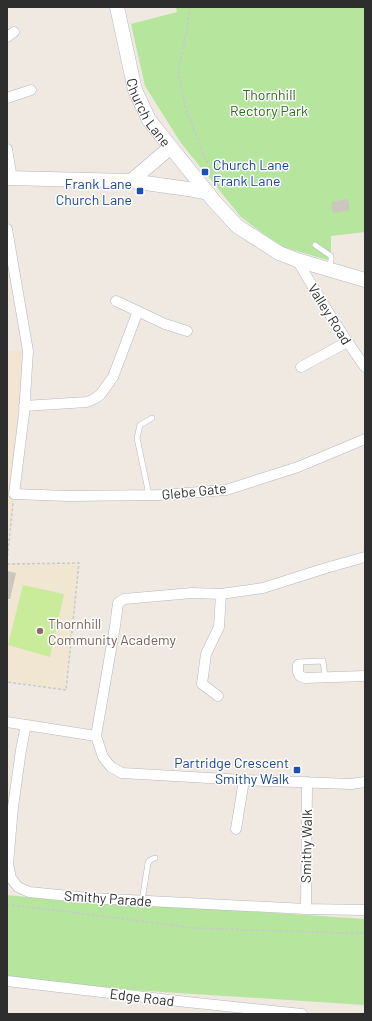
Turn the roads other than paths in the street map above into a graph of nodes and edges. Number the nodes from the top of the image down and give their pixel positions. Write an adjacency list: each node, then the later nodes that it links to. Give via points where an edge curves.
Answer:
1 (118, 7): 4 (main road, Church Lane, via 135,90 149,120)
2 (31, 90): 3 (street)
3 (7, 98)
4 (171, 147): 7 (main road); 8 (main road, Church Lane)
5 (7, 149): 6 (street)
6 (10, 179): 7 (main road)
7 (131, 181): 8 (main road, via 188,189)
8 (215, 196): 11 (main road, Church Lane, via 237,226 280,253)
9 (7, 230): 20 (street, via 28,351)
10 (315, 245): 12 (lane, via 331,256)
11 (297, 260): 12 (main road, Church Lane); 17 (street, Valley Road)
12 (326, 269): 13 (main road, Church Lane)
13 (365, 280)
14 (116, 301): 15 (street)
15 (138, 311): 16 (street); 20 (street, via 113,377 100,395 87,402)
16 (187, 331)
17 (347, 342): 18 (street); 19 (street, Valley Road)
18 (301, 367)
19 (365, 367)
20 (24, 406): 23 (street, Glebe Gate, via 14,494)
21 (152, 418): 23 (lane, via 140,425 137,438)
22 (365, 439): 23 (street, Glebe Gate, via 298,467 226,490)
23 (149, 495)
24 (365, 557): 25 (street, via 263,588)
25 (221, 594): 29 (street, via 219,627 206,654 202,684); 32 (street, via 192,593 132,598 118,603)
26 (298, 665): 28 (street, via 298,672 302,677); 28 (lane, via 298,662 324,661)
27 (365, 676): 28 (street)
28 (325, 677)
29 (218, 696)
30 (7, 722): 31 (street)
31 (26, 725): 32 (street); 38 (street, Smithy Parade, via 13,807 8,864 11,878 18,887 28,892)
32 (96, 736): 33 (street, via 103,757 111,767 122,774)
33 (244, 780): 34 (street); 36 (street)
34 (307, 782): 35 (street); 39 (street, Smithy Walk)
35 (365, 782)
36 (236, 829)
37 (155, 858): 38 (lane, via 148,863)
38 (142, 901): 39 (street, Smithy Parade)
39 (306, 909): 40 (street, Smithy Parade)
40 (365, 910)
41 (7, 981): 42 (street, Edge Road)
42 (302, 1014)

